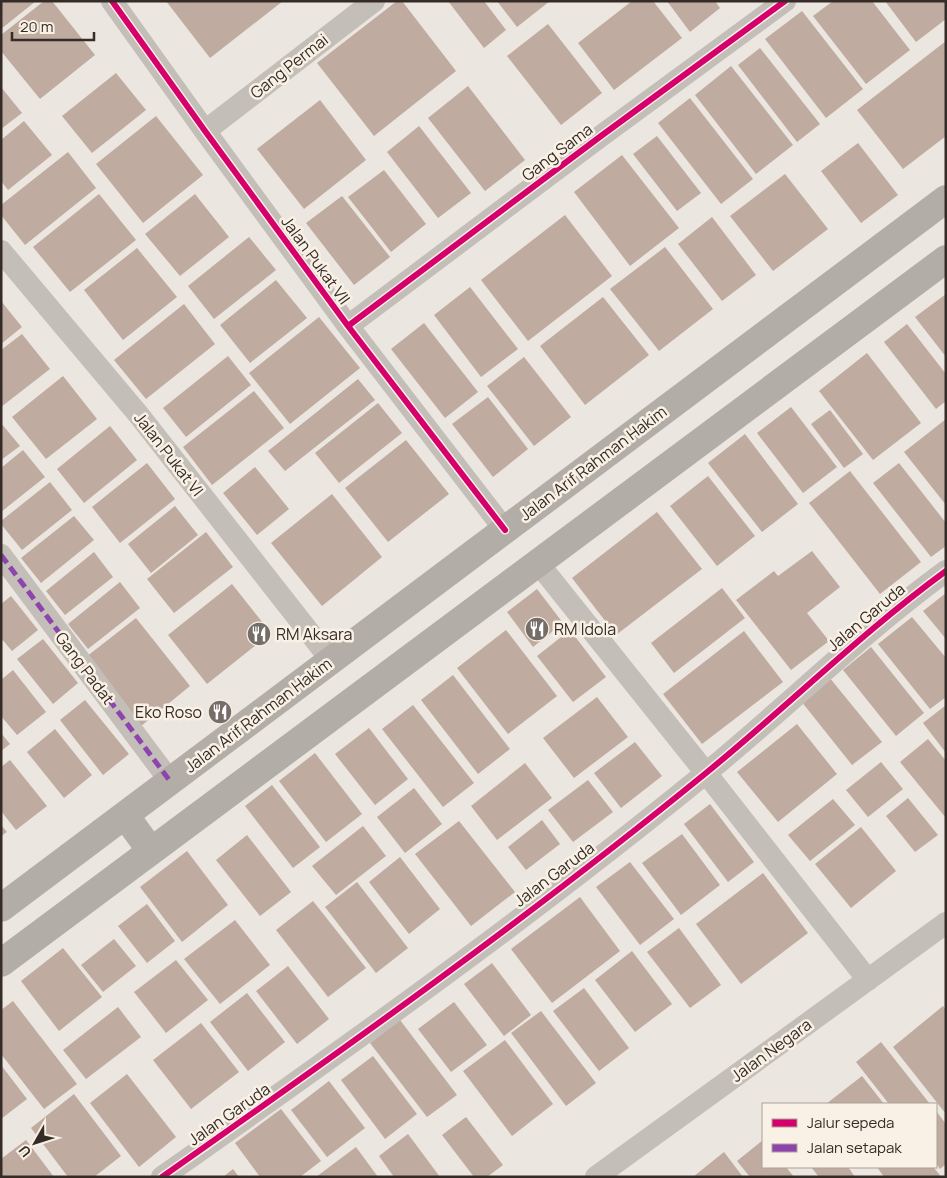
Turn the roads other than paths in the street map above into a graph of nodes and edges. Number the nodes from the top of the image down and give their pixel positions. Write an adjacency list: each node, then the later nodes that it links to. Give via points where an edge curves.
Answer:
1 (112, 1): 4 (street, Jalan Pukat VII)
2 (374, 1): 4 (street, Gang Permai)
3 (785, 1): 8 (street, Gang Sama)
4 (205, 131): 8 (street, Jalan Pukat VII)
5 (946, 199): 9 (main road, Jalan Arif Rahman Hakim)
6 (1, 251): 13 (street, Jalan Pukat VI, via 138,414)
7 (946, 259): 11 (main road)
8 (348, 326): 9 (street, Jalan Pukat VII)
9 (505, 530): 13 (main road, Jalan Arif Rahman Hakim)
10 (1, 555): 15 (street, Gang Padat)
11 (538, 563): 14 (street); 17 (main road)
12 (946, 571): 14 (street, Jalan Garuda, via 908,599)
13 (331, 660): 15 (main road, Jalan Arif Rahman Hakim)
14 (706, 773): 21 (street); 22 (street, Jalan Garuda, via 357,1041)
15 (170, 781): 16 (main road, Jalan Arif Rahman Hakim)
16 (125, 815): 17 (main road); 18 (main road, Jalan Arif Rahman Hakim)
17 (151, 851): 20 (main road)
18 (1, 908)
19 (946, 923): 21 (street, Jalan Negara)
20 (1, 963)
21 (868, 980): 23 (street, Jalan Negara)
22 (162, 1177)
23 (596, 1177)

